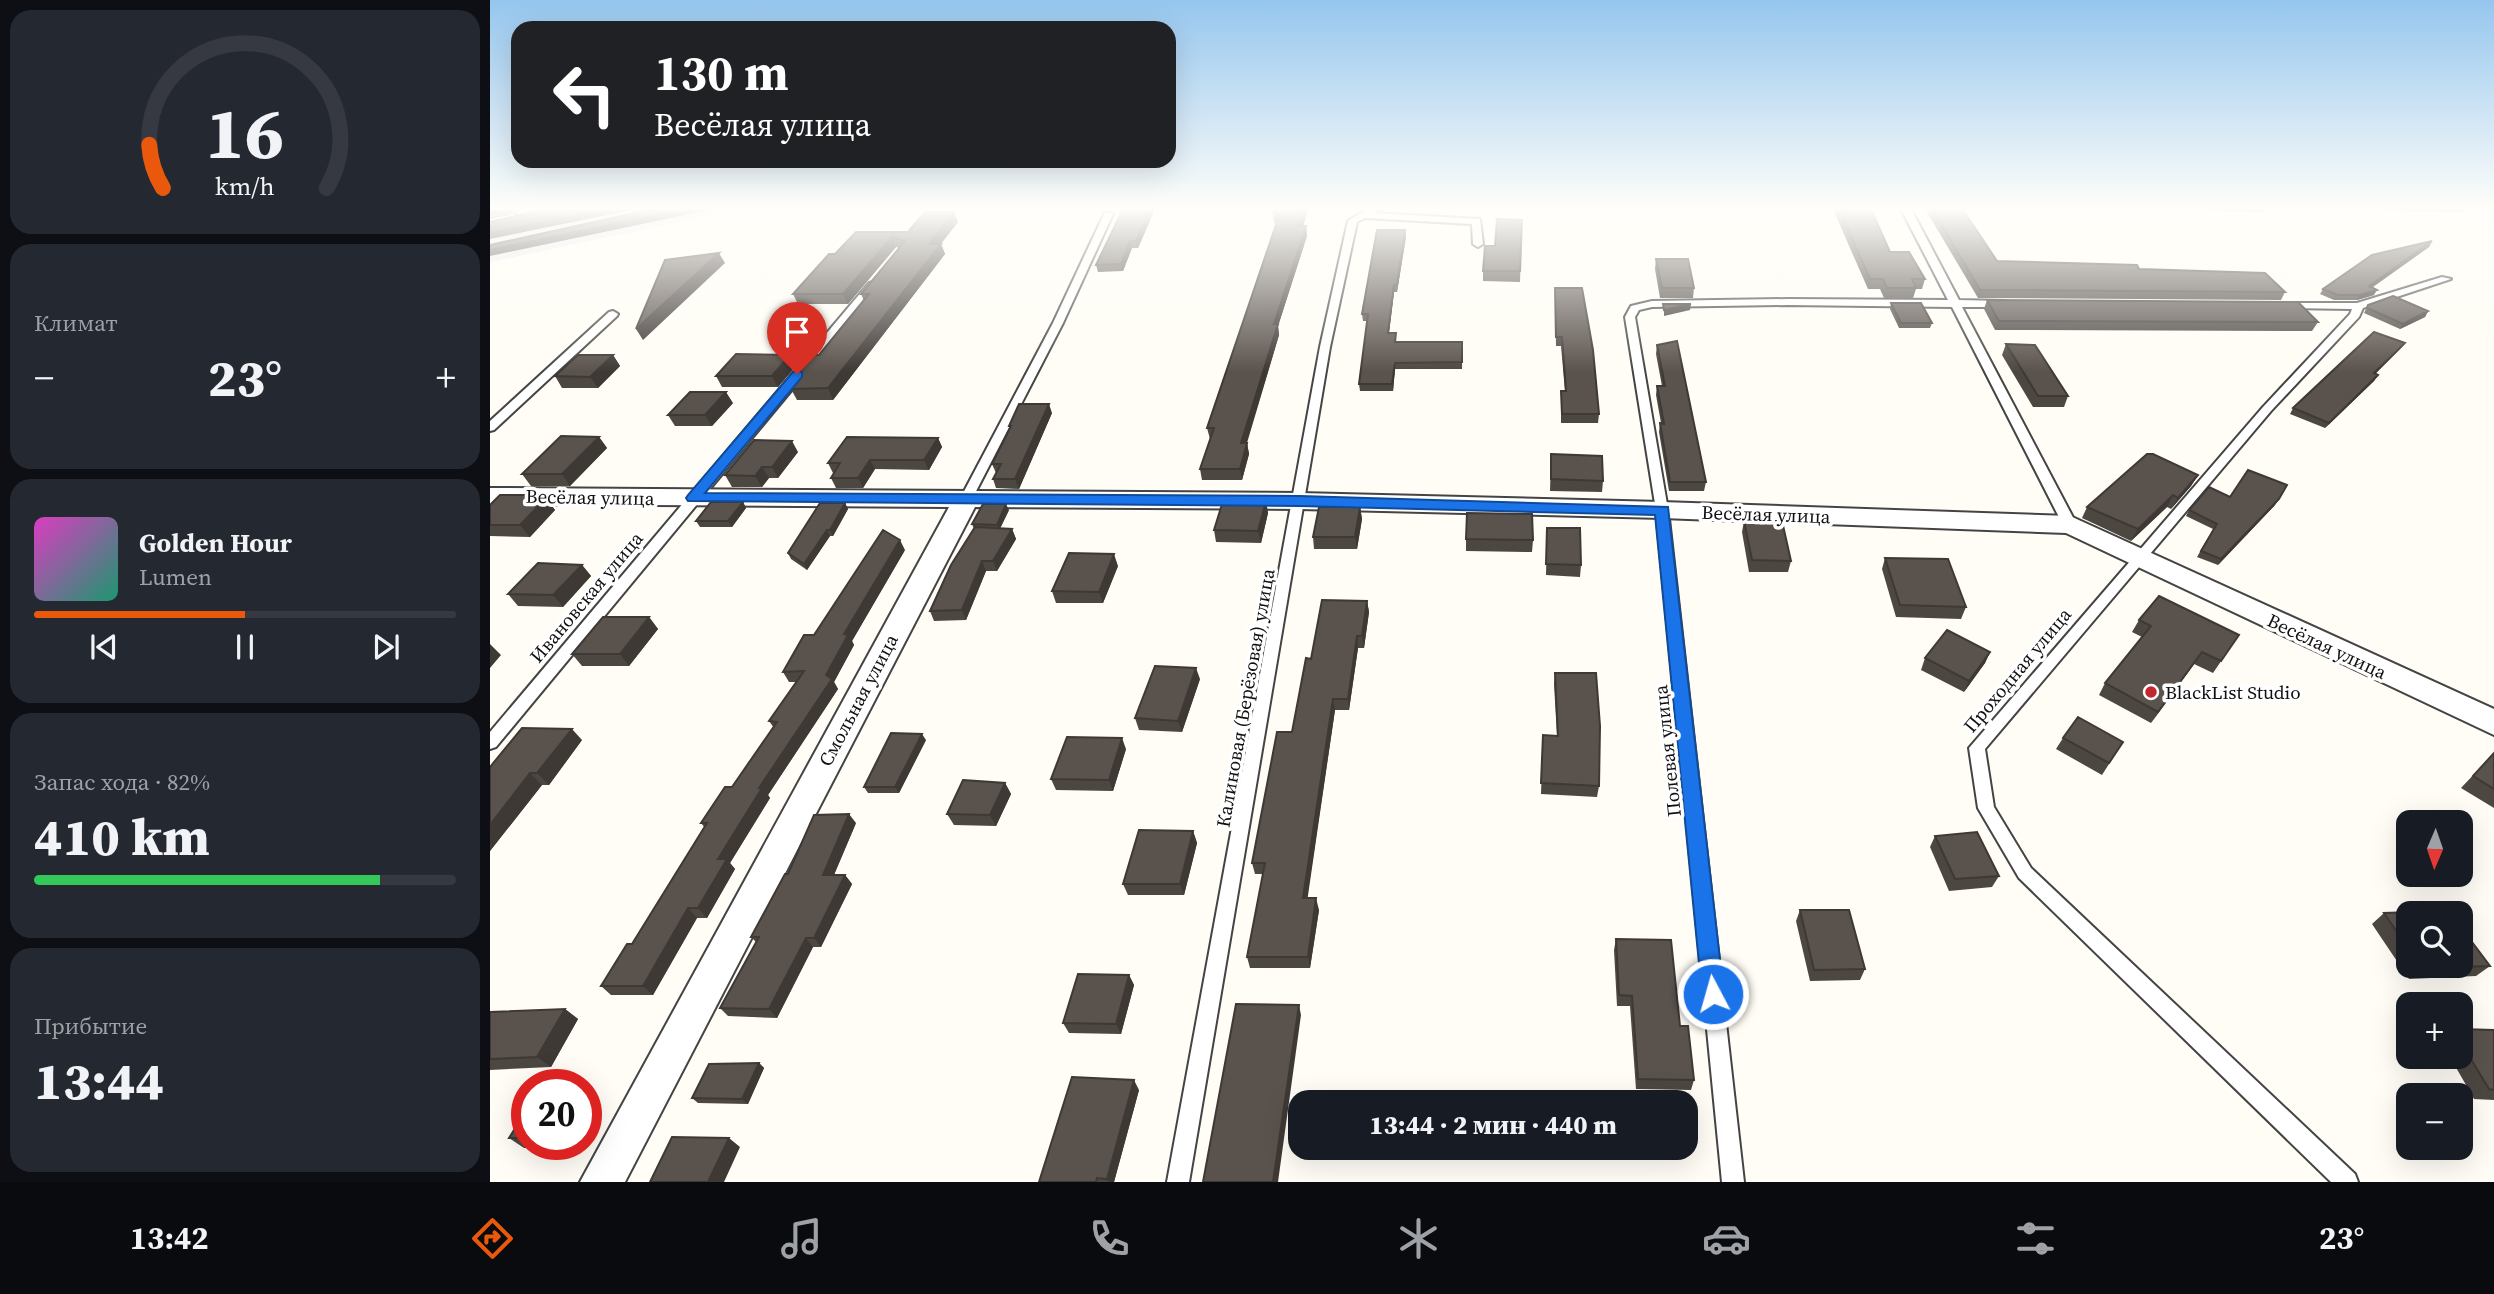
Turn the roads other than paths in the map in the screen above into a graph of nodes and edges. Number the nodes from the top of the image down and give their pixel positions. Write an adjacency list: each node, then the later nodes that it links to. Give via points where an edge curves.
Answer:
1 (1086, 262): 14 (lane, Смольная улица)
2 (1347, 262): 15 (lane, Калиновая (Берёзовая) улица, via 1325,347)
3 (1934, 262): 6 (lane)
4 (884, 272): 13 (lane, Ивановская улица)
5 (2446, 279): 9 (lane)
6 (1956, 304): 7 (lane); 16 (lane, Полевая улица, via 1788,302 1635,308 1630,317); 17 (lane)
7 (2012, 304)
8 (2275, 305): 9 (lane)
9 (2358, 306): 18 (lane, Проходная улица, via 2355,316)
10 (613, 314): 11 (lane)
11 (490, 427)
12 (490, 496): 13 (street, Весёлая улица)
13 (693, 498): 14 (street, Весёлая улица); 20 (lane, Ивановская улица)
14 (966, 499): 15 (street, Весёлая улица); 21 (street, Смольная улица)
15 (1300, 501): 16 (street, Весёлая улица); 22 (lane, Калиновая (Берёзовая) улица)
16 (1662, 510): 17 (street, Весёлая улица); 23 (lane, Полевая улица)
17 (2070, 525): 18 (street, Весёлая улица)
18 (2138, 558): 19 (street, Весёлая улица); 24 (lane, Проходная улица, via 1977,748 1986,808 2025,873)
19 (2494, 723)
20 (490, 743)
21 (602, 1182)
22 (1178, 1182)
23 (1733, 1182)
24 (2347, 1182)

